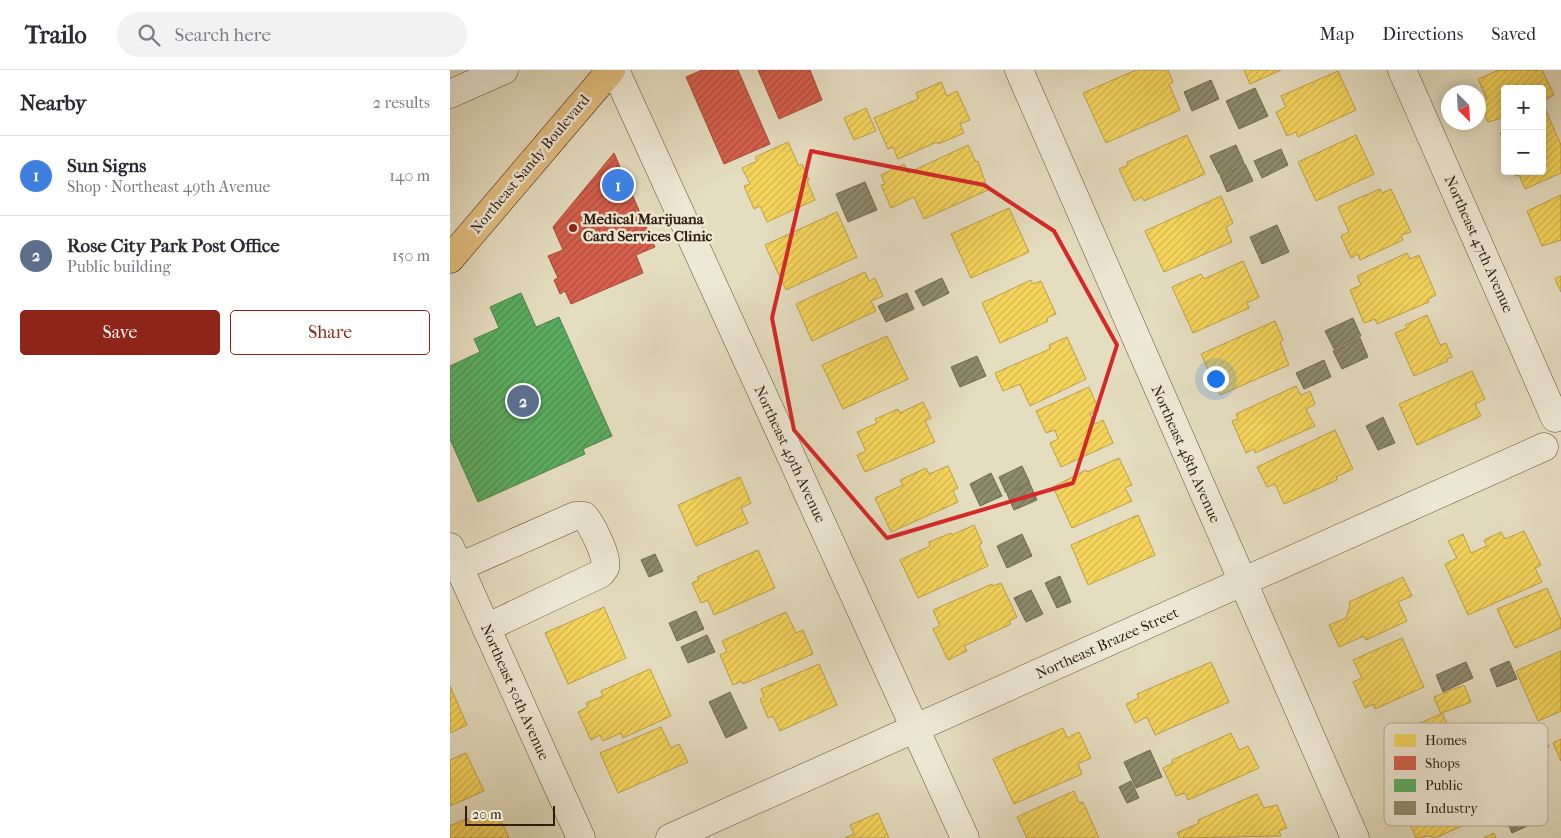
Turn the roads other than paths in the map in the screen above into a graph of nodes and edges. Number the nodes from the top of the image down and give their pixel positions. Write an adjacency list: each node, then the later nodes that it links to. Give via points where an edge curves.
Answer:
1 (504, 70): 6 (street)
2 (611, 70): 7 (main road, Northeast Sandy Boulevard)
3 (615, 70): 13 (street, Northeast 49th Avenue)
4 (1402, 70): 8 (street, Northeast 47th Avenue)
5 (1027, 73): 11 (street, Northeast 48th Avenue)
6 (450, 94)
7 (450, 259)
8 (1558, 417): 9 (street, via 1548,422 1542,431)
9 (1552, 454): 11 (street, Northeast Brazee Street)
10 (455, 557): 12 (street, Northeast 50th Avenue); 12 (street, via 575,516 584,516 606,559 600,574)
11 (1241, 582): 13 (street, Northeast Brazee Street); 17 (street, Northeast 48th Avenue)
12 (486, 628): 14 (street, Northeast 50th Avenue)
13 (916, 729): 15 (street, Northeast Brazee Street); 16 (street, Northeast 49th Avenue)
14 (580, 838)
15 (670, 838)
16 (965, 838)
17 (1355, 838)

